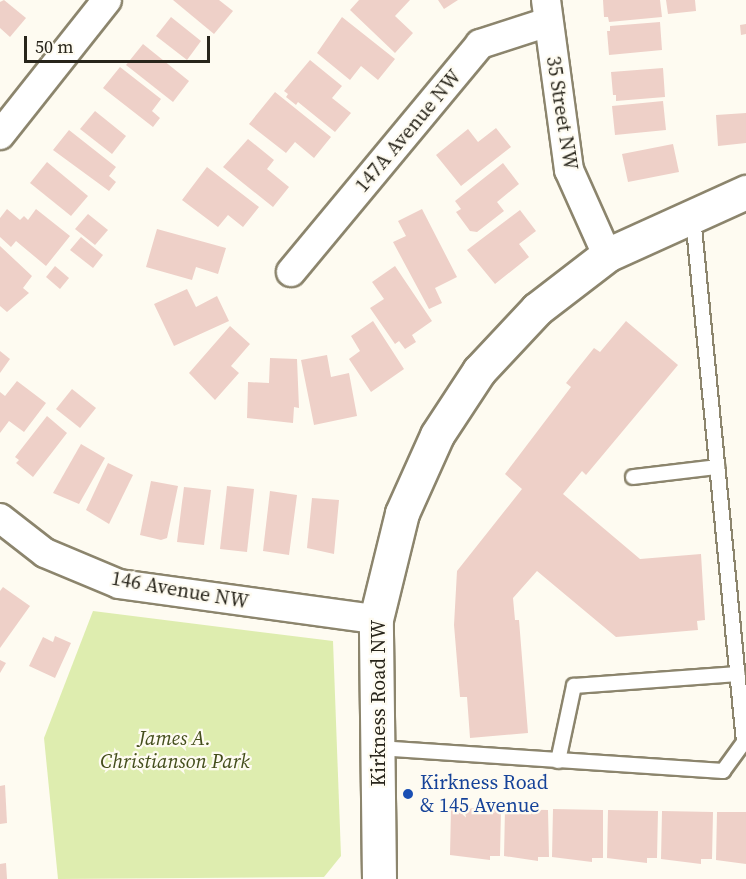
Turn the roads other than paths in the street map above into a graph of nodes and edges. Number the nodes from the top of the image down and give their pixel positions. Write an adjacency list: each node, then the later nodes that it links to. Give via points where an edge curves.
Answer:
1 (107, 0): 3 (street)
2 (547, 11): 6 (street, 35 Street NW, via 569,170); 7 (street, 147A Avenue NW, via 480,44)
3 (0, 135)
4 (746, 192): 5 (street, Kirkness Road NW)
5 (693, 214): 6 (street, Kirkness Road NW); 8 (lane)
6 (607, 255): 11 (street, Kirkness Road NW, via 537,309 480,371 436,435 402,513)
7 (291, 273)
8 (717, 467): 9 (lane); 12 (lane)
9 (633, 477)
10 (0, 518): 11 (street, 146 Avenue NW, via 45,553 119,584)
11 (376, 619): 13 (street, Kirkness Road NW)
12 (738, 674): 14 (lane, via 574,686); 14 (lane, via 744,742 723,771)
13 (378, 748): 14 (lane); 15 (street, Kirkness Road NW)
14 (558, 761)
15 (379, 879)

